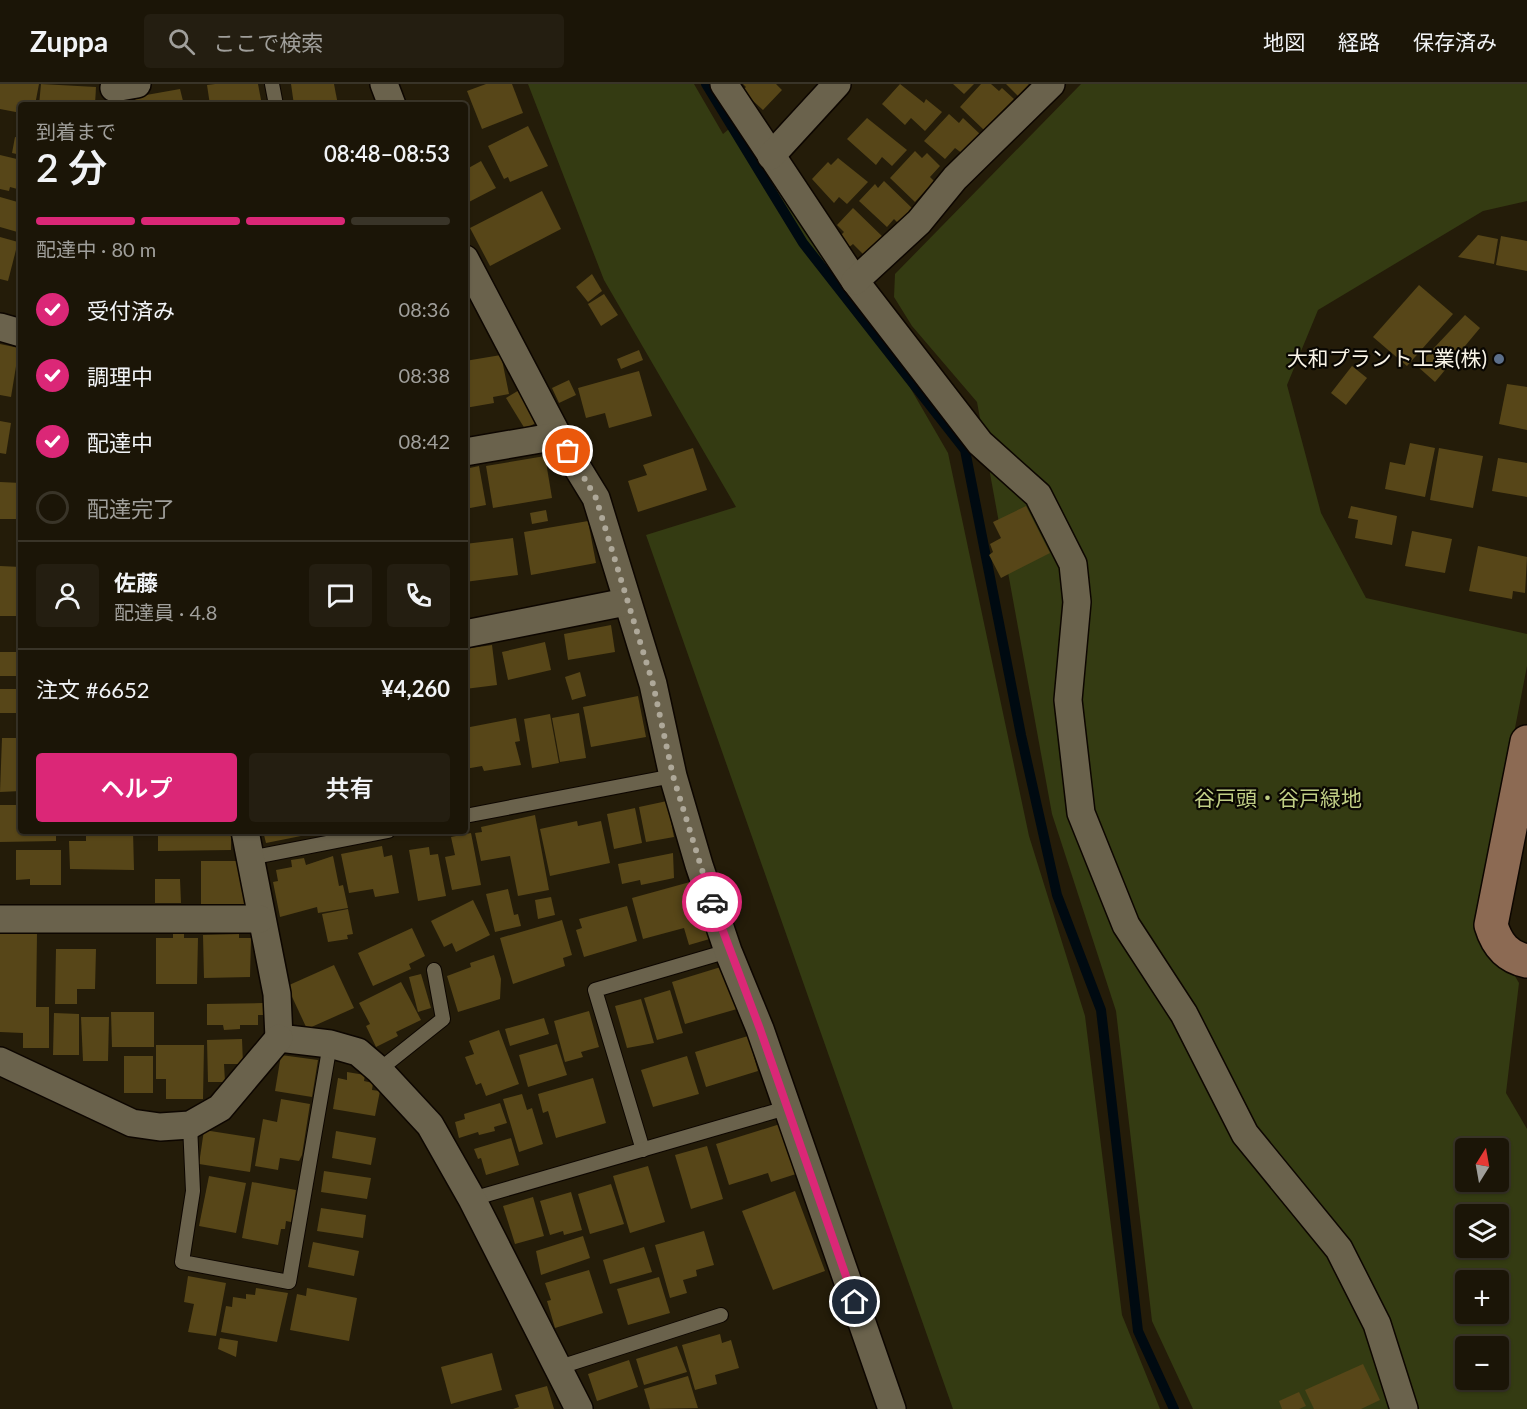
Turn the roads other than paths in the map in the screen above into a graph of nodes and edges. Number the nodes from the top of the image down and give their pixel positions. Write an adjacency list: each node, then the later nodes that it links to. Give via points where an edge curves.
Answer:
1 (272, 84): 6 (lane)
2 (384, 84): 7 (street)
3 (724, 84): 8 (street)
4 (837, 84): 8 (street)
5 (1051, 84): 10 (street, via 955,178 919,222)
6 (275, 102)
7 (391, 102)
8 (771, 156): 10 (street)
9 (468, 265): 13 (street)
10 (855, 281): 40 (street, via 981,443 1038,495 1073,564 1077,602 1068,700 1081,813 1126,925 1184,1014 1245,1134 1339,1249 1377,1324)
11 (0, 327): 12 (street)
12 (18, 332)
13 (558, 436): 14 (street); 15 (street, via 596,498)
14 (468, 451)
15 (626, 602): 16 (street); 18 (street, via 653,684)
16 (468, 633)
17 (1527, 742): 26 (street, via 1491,925 1496,941 1513,958)
18 (673, 776): 19 (lane); 25 (street)
19 (468, 815)
20 (246, 834): 22 (street)
21 (373, 834): 22 (lane)
22 (250, 858): 24 (street)
23 (0, 919): 24 (street)
24 (260, 919): 28 (street, via 277,994)
25 (728, 951): 32 (street); 34 (lane, via 595,990)
26 (1527, 961)
27 (434, 970): 31 (lane, via 443,1019)
28 (279, 1038): 29 (street); 33 (street, via 220,1108)
29 (330, 1044): 31 (street, via 358,1052); 33 (lane, via 289,1282 182,1262 194,1191)
30 (0, 1061): 33 (street, via 132,1123 160,1127)
31 (379, 1070): 35 (street, via 430,1125)
32 (786, 1108): 34 (lane); 39 (street)
33 (190, 1125)
34 (643, 1150): 35 (lane)
35 (472, 1199): 37 (street)
36 (721, 1315): 37 (lane)
37 (560, 1367): 38 (street)
38 (579, 1409)
39 (892, 1409)
40 (1404, 1409)

